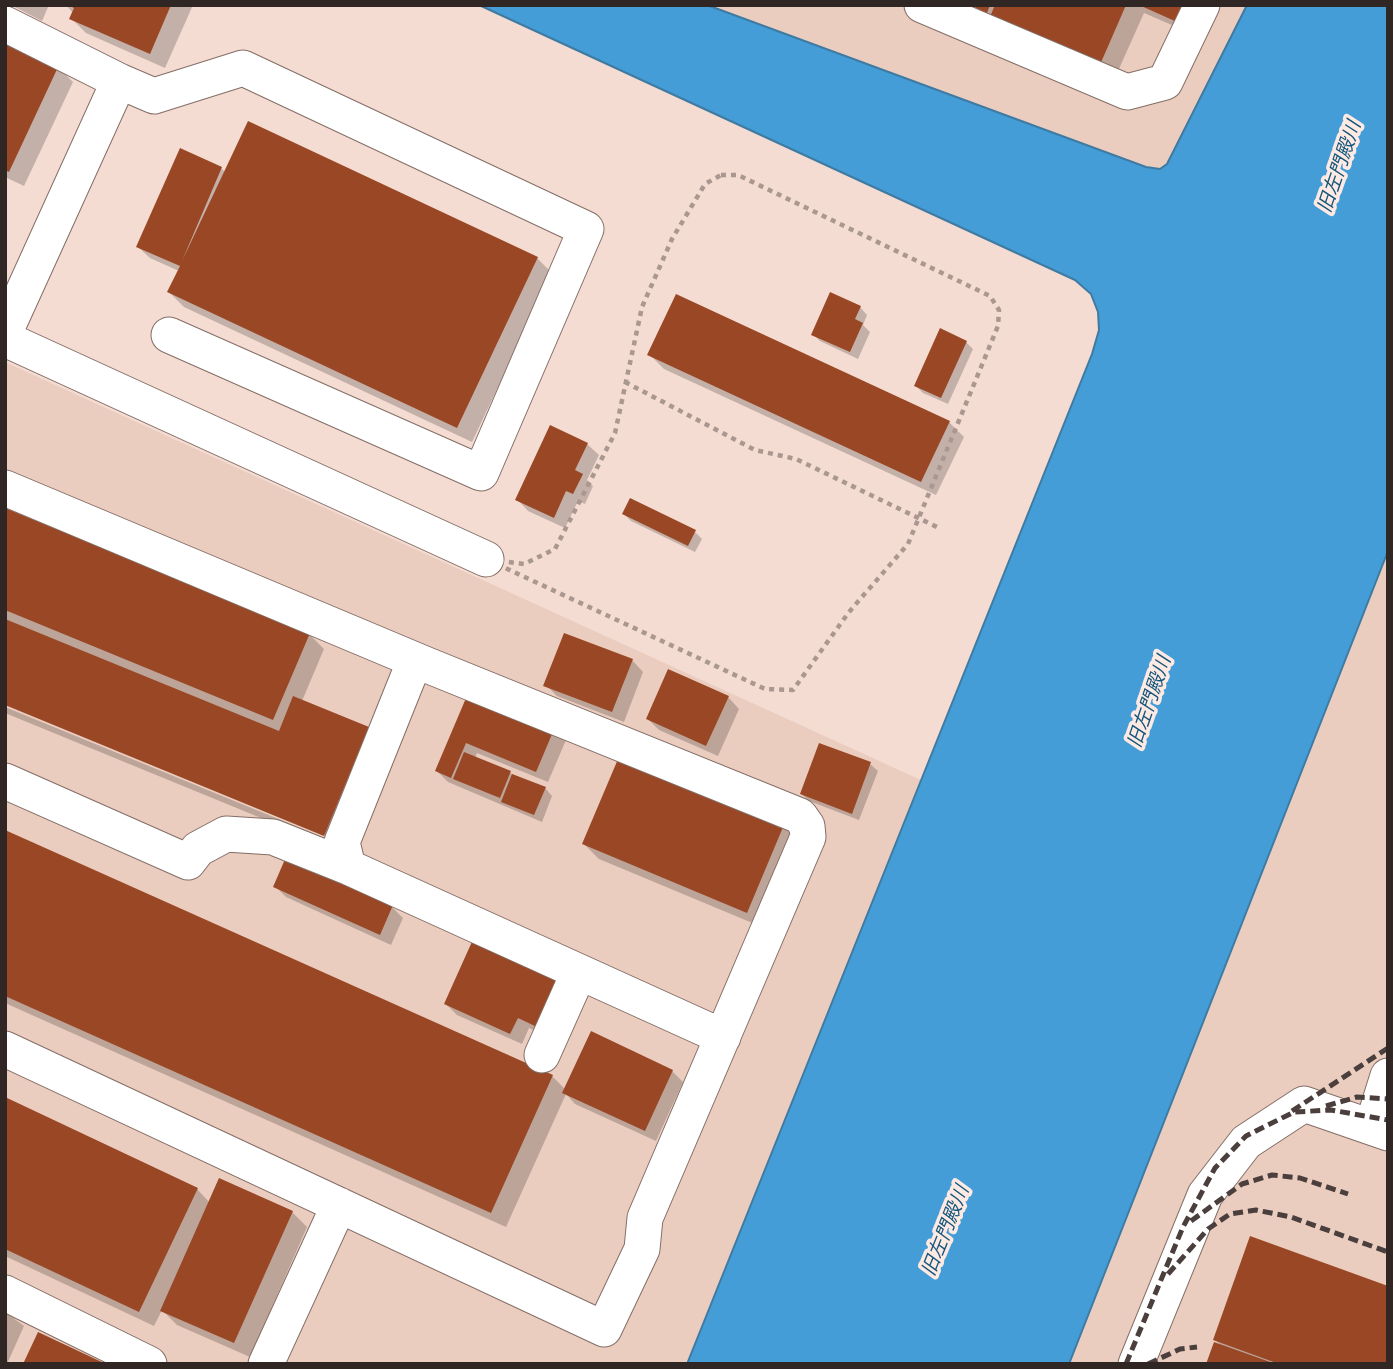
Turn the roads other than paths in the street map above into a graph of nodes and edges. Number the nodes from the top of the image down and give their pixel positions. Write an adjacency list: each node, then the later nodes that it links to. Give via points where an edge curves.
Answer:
1 (922, 5): 2 (street, via 1127,92 1165,82)
2 (1202, 5)
3 (5, 24): 4 (street)
4 (119, 80): 5 (street); 6 (street, via 154,96 243,68 586,229 481,473)
5 (5, 332)
6 (169, 335)
7 (5, 339): 9 (street)
8 (5, 488): 10 (street)
9 (485, 559)
10 (415, 660): 12 (street, via 342,842); 14 (street, via 800,816 808,837)
11 (5, 781): 12 (street, via 188,862 198,849 226,834 273,837)
12 (348, 867): 13 (street)
13 (579, 972): 14 (street); 16 (street)
14 (723, 1037): 19 (street, via 645,1218 642,1249 604,1329)
15 (5, 1049): 19 (street)
16 (542, 1055)
17 (1388, 1076): 18 (street)
18 (1380, 1130): 23 (street, via 1304,1104 1246,1142 1205,1195)
19 (339, 1205): 22 (street)
20 (5, 1293): 21 (street)
21 (149, 1364)
22 (266, 1364)
23 (1136, 1364)

